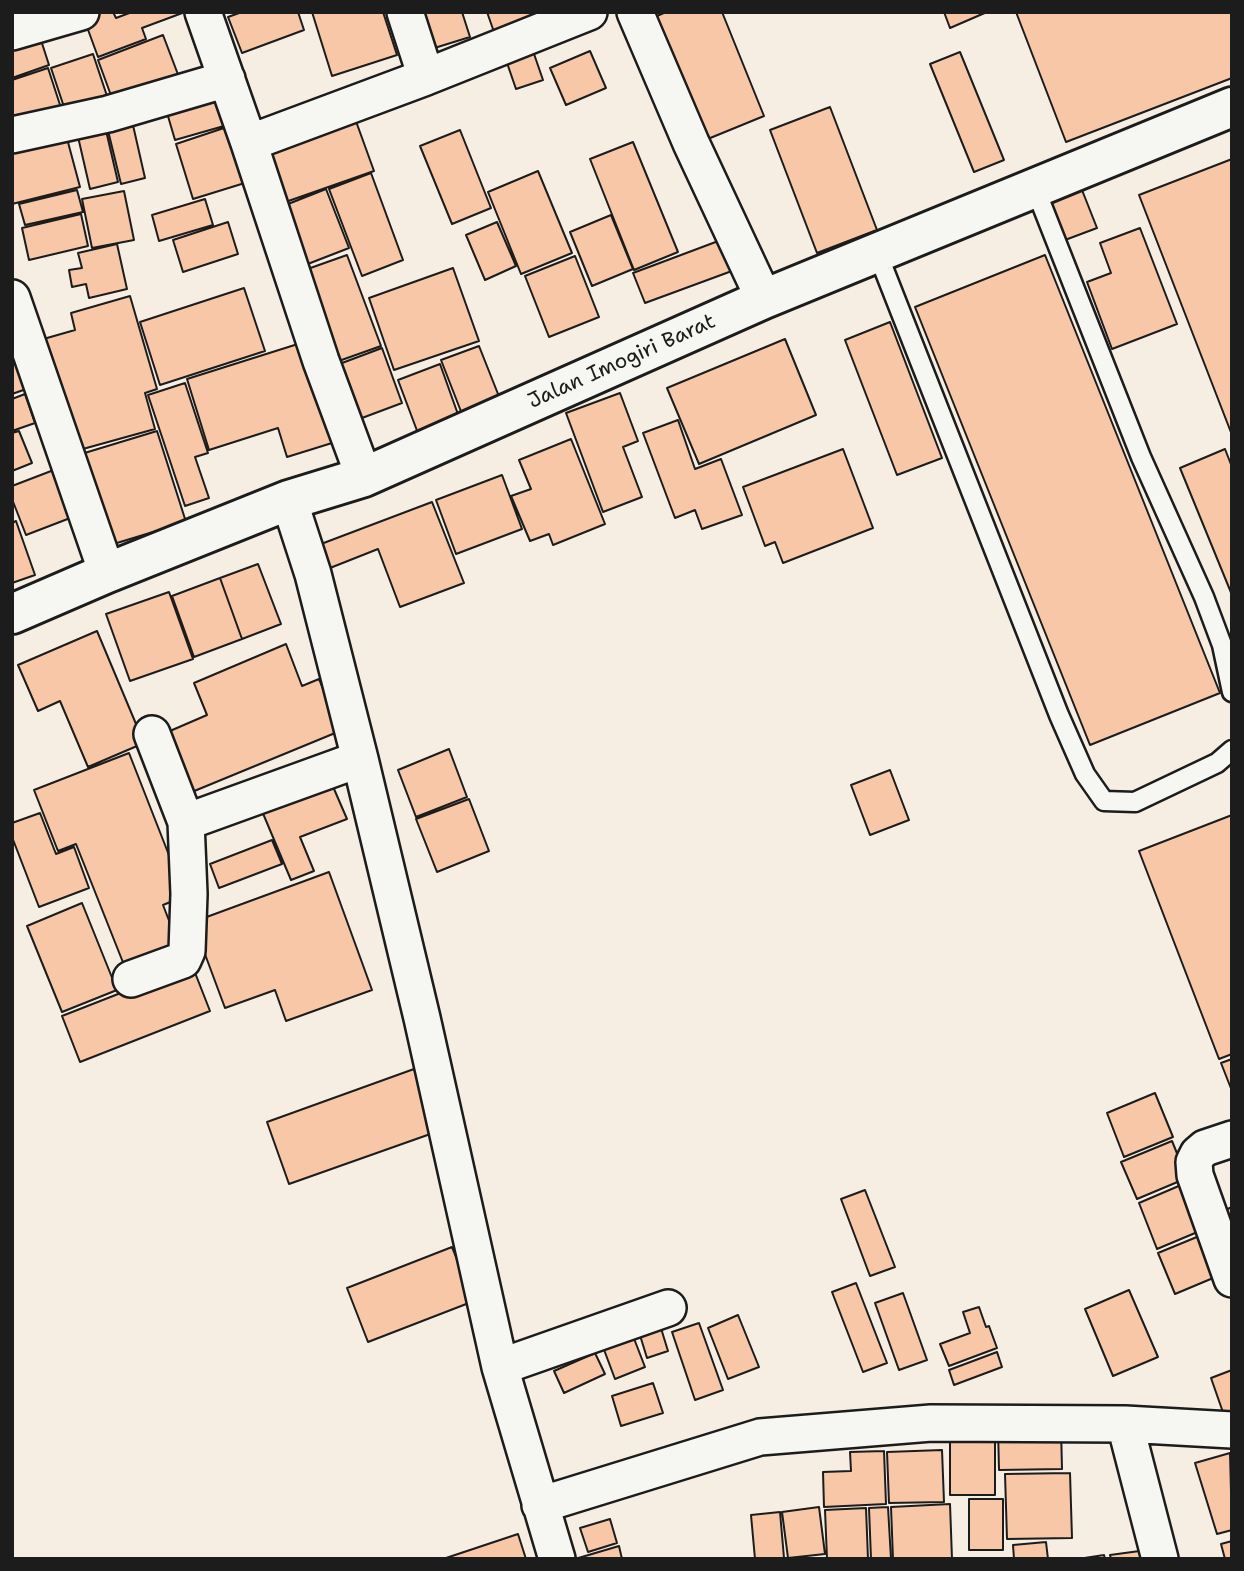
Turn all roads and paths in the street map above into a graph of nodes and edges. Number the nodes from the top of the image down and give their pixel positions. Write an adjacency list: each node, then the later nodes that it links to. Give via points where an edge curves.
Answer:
1 (81, 12): 6 (street)
2 (203, 12): 8 (street)
3 (404, 12): 7 (street)
4 (589, 12): 7 (street)
5 (635, 12): 15 (street)
6 (12, 32)
7 (426, 77): 11 (street)
8 (226, 79): 10 (street, via 108,114); 11 (street)
9 (1232, 107): 12 (main road, Jalan Imogiri Barat)
10 (12, 135)
11 (249, 143): 16 (street)
12 (1035, 188): 13 (main road, Jalan Imogiri Barat); 20 (lane, via 1141,457 1204,597 1222,645)
13 (877, 252): 15 (main road, Jalan Imogiri Barat); 22 (lane, via 1059,715 1104,801 1135,802 1217,764)
14 (12, 298): 18 (street)
15 (764, 299): 16 (main road, Jalan Imogiri Barat)
16 (363, 477): 17 (main road, Jalan Imogiri Barat)
17 (289, 500): 18 (main road, Jalan Imogiri Barat); 23 (street, via 313,574)
18 (107, 573): 19 (main road, Jalan Imogiri Barat)
19 (12, 614)
20 (1232, 692)
21 (152, 734): 24 (street)
22 (1232, 750)
23 (360, 759): 24 (street); 29 (street)
24 (186, 822): 25 (street, via 187,951 183,960)
25 (131, 979)
26 (1232, 1139): 27 (street, via 1205,1148 1194,1162)
27 (1232, 1279)
28 (668, 1308): 29 (street)
29 (500, 1367): 32 (street)
30 (1125, 1424): 31 (street); 32 (street, via 931,1423 760,1437); 34 (street)
31 (1232, 1430)
32 (540, 1505): 33 (street)
33 (557, 1559)
34 (1160, 1559)

